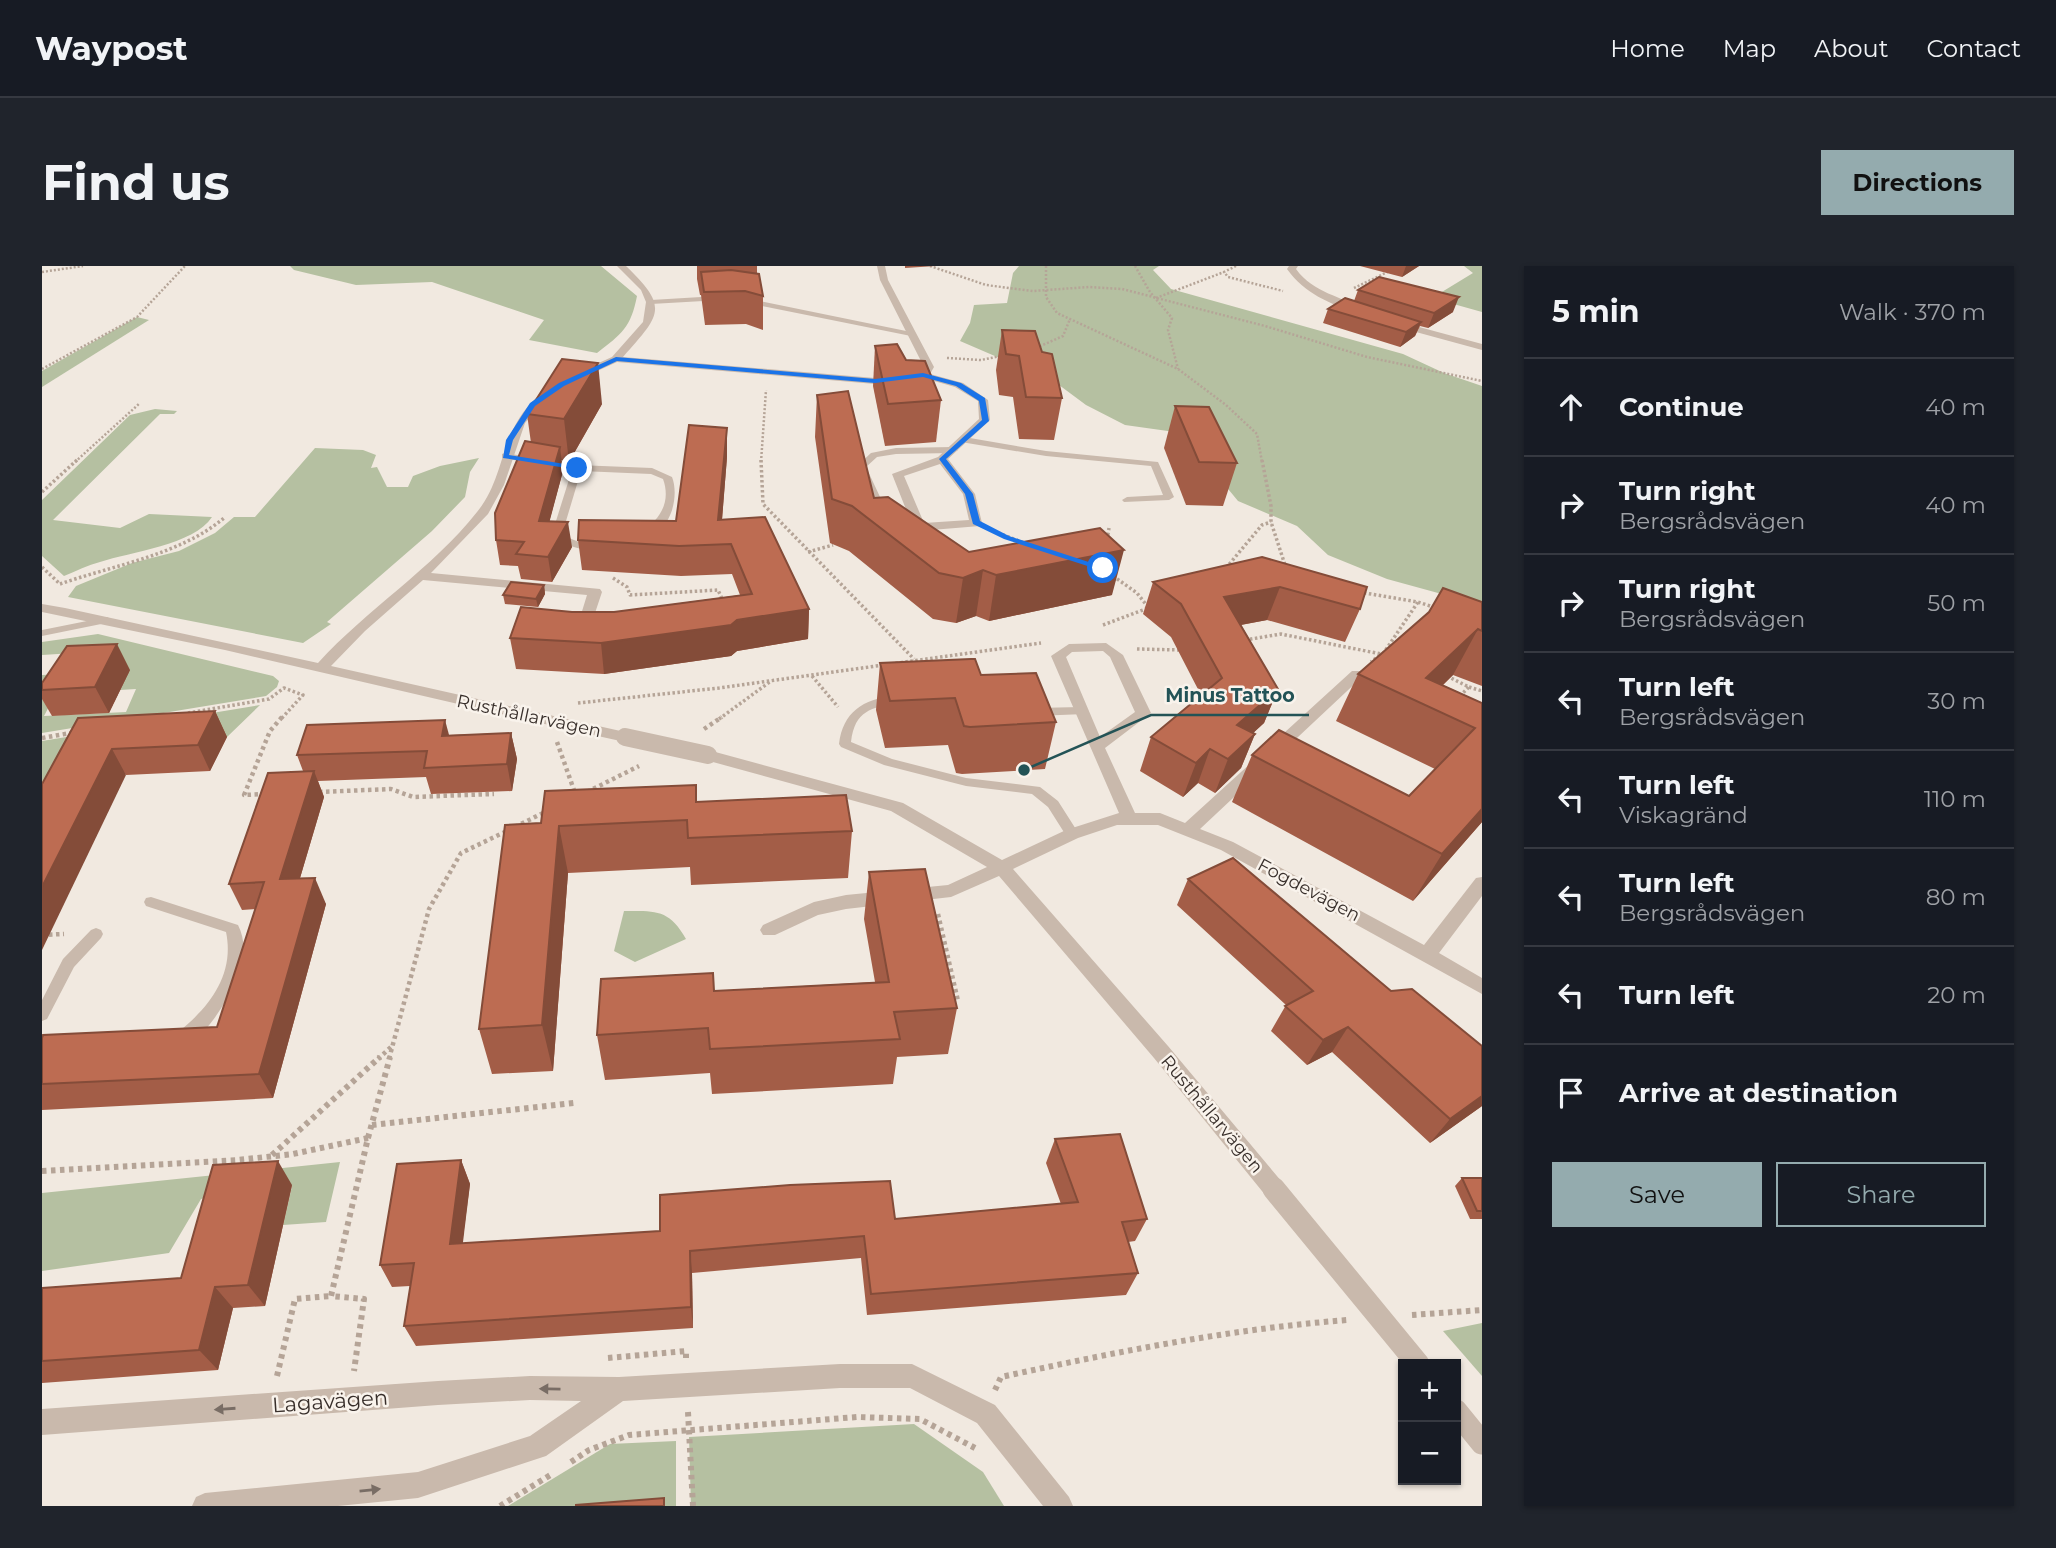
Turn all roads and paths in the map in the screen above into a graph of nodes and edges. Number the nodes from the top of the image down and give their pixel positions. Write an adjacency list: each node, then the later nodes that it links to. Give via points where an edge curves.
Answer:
1 (83, 266): 11 (path)
2 (185, 266): 27 (path, via 137,317)
3 (621, 266): 17 (street, via 645,289)
4 (881, 266): 21 (street)
5 (930, 266): 13 (path, via 986,285)
6 (1046, 266): 13 (path)
7 (1135, 266): 15 (path)
8 (1236, 266): 12 (path)
9 (1294, 266): 14 (street, via 1291,269 1300,283)
10 (1401, 266): 16 (path)
11 (42, 272)
12 (1224, 272): 14 (path, via 1266,287); 15 (path)
13 (1043, 291): 15 (path, via 1108,287); 19 (path, via 1045,303)
14 (1317, 294): 16 (street)
15 (1155, 298): 28 (path, via 1172,318 1168,330); 31 (path, via 1367,357)
16 (1332, 301): 18 (street)
17 (651, 302): 21 (lane, via 745,299); 26 (street, via 648,323)
18 (1366, 313)
19 (1070, 319): 23 (path, via 1063,336); 28 (path)
20 (1389, 321): 22 (street)
21 (912, 334): 24 (street)
22 (1482, 347)
23 (1035, 348)
24 (920, 349): 25 (path, via 966,361); 30 (street, via 929,367)
25 (1002, 356)
26 (616, 359): 29 (street); 35 (street, via 533,405)
27 (42, 369)
28 (1178, 369): 41 (path, via 1257,434)
29 (768, 373): 30 (street, via 875,381); 50 (path, via 760,450 763,504)
30 (923, 374): 33 (street, via 958,385 983,400 985,421)
31 (1482, 381)
32 (140, 403): 38 (path)
33 (964, 440): 34 (street); 39 (lane, via 1155,464 1169,496)
34 (953, 450): 36 (street); 42 (lane, via 896,450 874,455 861,467)
35 (505, 456): 37 (lane); 52 (street, via 493,498 482,514)
36 (942, 459): 43 (street, via 969,494); 43 (street, via 898,474 915,520 919,527)
37 (577, 468): 45 (lane, via 627,468 667,477 673,489 672,504 649,532); 46 (lane, via 559,537 577,545)
38 (42, 492)
39 (1127, 500)
40 (224, 518): 55 (path, via 211,531 179,548)
41 (1271, 522): 53 (path, via 1262,526); 54 (path)
42 (887, 523)
43 (976, 523): 48 (path)
44 (1110, 528): 49 (path)
45 (632, 538)
46 (604, 545)
47 (833, 545): 50 (path)
48 (1037, 547)
49 (1105, 548)
50 (808, 552): 72 (path)
51 (1110, 574): 59 (path)
52 (419, 575): 65 (street, via 595,592); 73 (street, via 377,610)
53 (1219, 575)
54 (1289, 575)
55 (60, 584)
56 (1351, 590): 57 (path)
57 (1418, 602): 61 (path); 69 (path)
58 (1158, 604): 59 (path)
59 (1149, 607): 63 (path)
60 (42, 608): 62 (street, Rusthållarvägen)
61 (1443, 611)
62 (107, 620): 64 (lane); 73 (street, Rusthållarvägen)
63 (1100, 625)
64 (42, 633)
65 (581, 637)
66 (1244, 640): 69 (path, via 1281,634)
67 (1044, 643): 72 (path)
68 (1182, 650): 70 (path, via 1137,649)
69 (1381, 654): 71 (path); 74 (path)
70 (1116, 655): 84 (street, via 1106,648 1069,648 1058,656); 90 (street, via 1143,713)
71 (1392, 656)
72 (915, 659): 76 (path)
73 (321, 668): 100 (street, Rusthållarvägen, bridge, via 708,755 897,807)
74 (1357, 674): 98 (street)
75 (1445, 675): 78 (path)
76 (812, 676): 77 (path); 85 (path)
77 (771, 681): 81 (path); 88 (path)
78 (1469, 687): 79 (path); 82 (path)
79 (1482, 691)
80 (902, 700): 99 (lane, via 872,702 860,709 849,720 845,744 888,762 966,782 1035,790 1053,804)
81 (566, 704)
82 (1450, 705)
83 (1021, 708): 84 (lane)
84 (1081, 711): 90 (street)
85 (842, 712)
86 (176, 715): 94 (path, via 269,699 284,688 303,695 270,731 244,795)
87 (82, 731): 89 (path)
88 (701, 731)
89 (42, 738)
90 (1097, 747): 97 (street)
91 (650, 761): 92 (path, via 576,797)
92 (567, 771)
93 (311, 792): 95 (path, via 391,789 413,797)
94 (270, 794)
95 (494, 794)
96 (555, 807): 111 (path, via 461,853 429,909)
97 (1129, 818): 98 (street, Fogdevägen, via 1160,819); 99 (street, Fogdevägen)
98 (1188, 830): 106 (street, Fogdevägen, via 1239,852)
99 (1072, 834): 100 (street, Fogdevägen)
100 (1002, 867): 102 (street, via 951,891); 121 (street, Rusthållarvägen, bridge)
101 (1482, 883): 106 (street)
102 (933, 893): 104 (street, via 814,909); 108 (path)
103 (150, 902): 110 (lane, via 233,929 237,941 232,973 215,1007 203,1024)
104 (769, 930)
105 (96, 934): 109 (lane, via 68,963)
106 (1427, 955): 107 (street, Fogdevägen)
107 (1482, 987)
108 (958, 1001)
109 (42, 1015)
110 (168, 1044)
111 (393, 1046): 113 (path); 115 (path)
112 (575, 1103): 113 (path)
113 (372, 1125): 114 (path)
114 (368, 1138): 115 (path); 117 (path)
115 (271, 1156): 116 (path)
116 (42, 1171)
117 (331, 1296): 124 (path, via 364,1299); 125 (path, via 295,1299)
118 (1482, 1310): 119 (path)
119 (1398, 1316)
120 (1358, 1319): 126 (path, via 1292,1323 1157,1342 1000,1377)
121 (1414, 1359)
122 (688, 1386): 123 (street, Lagavägen); 126 (street, Lagavägen, via 912,1376); 129 (path)
123 (618, 1390): 124 (street, Lagavägen, one-way to 124, via 530,1388); 134 (street, one-way to 123, via 418,1485 537,1447)
124 (348, 1399): 125 (street, Lagavägen)
125 (270, 1405): 128 (street, Lagavägen, one-way to 128)
126 (986, 1414): 137 (street, Lagavägen)
127 (1461, 1416): 130 (street, bridge)
128 (42, 1422)
129 (689, 1430): 131 (path, via 857,1417 920,1419); 132 (path, via 629,1435); 136 (path)
130 (1482, 1443)
131 (981, 1451)
132 (567, 1464)
133 (555, 1471): 135 (path)
134 (205, 1506)
135 (500, 1506)
136 (693, 1506)
137 (1060, 1506)

